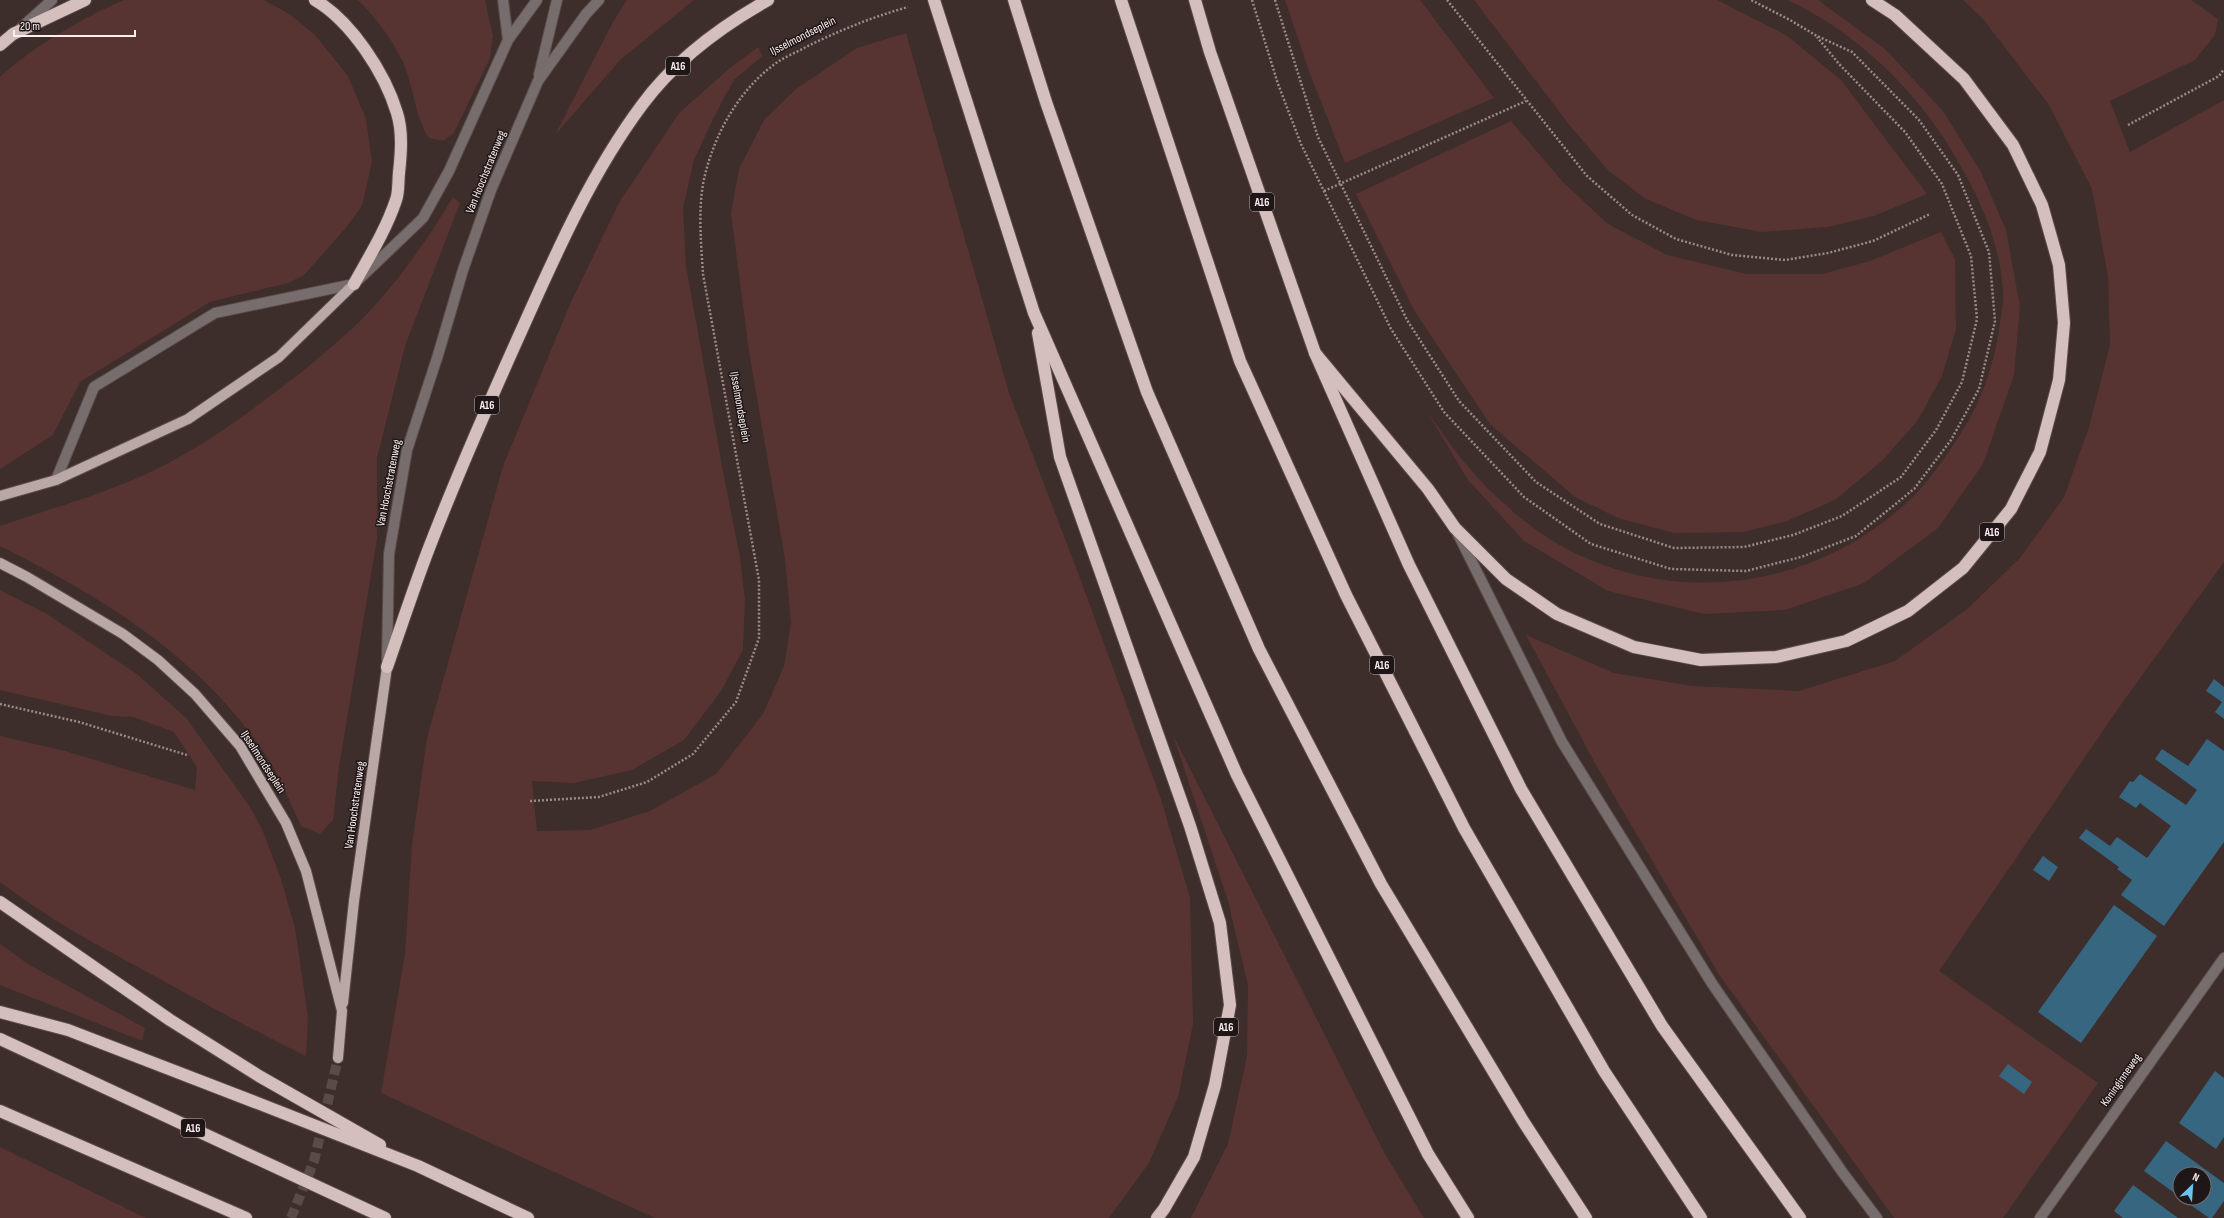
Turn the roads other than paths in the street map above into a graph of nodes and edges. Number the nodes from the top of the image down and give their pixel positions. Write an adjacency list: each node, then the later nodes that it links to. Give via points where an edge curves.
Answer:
1 (52, 0): 14 (street)
2 (85, 0): 14 (highway)
3 (314, 0): 18 (highway, via 324,5 358,39 380,73 397,113 401,148 397,199 375,248)
4 (503, 0): 15 (street)
5 (536, 0): 15 (street)
6 (557, 0): 17 (street)
7 (599, 0): 17 (street, Van Hoochstratenweg)
8 (768, 0): 25 (highway, A16, via 739,16 693,49 643,104 610,154 558,248 481,420 429,548)
9 (934, 0): 19 (highway, A16)
10 (1014, 0): 39 (highway, via 1046,102 1147,392 1259,649 1381,884 1523,1121)
11 (1121, 0): 40 (highway, A16, via 1240,361 1346,594 1464,828 1604,1071)
12 (1195, 0): 20 (highway, A16, via 1210,52)
13 (1872, 0): 23 (highway, A16, via 1896,15 1964,79 2013,145 2042,205 2059,264 2064,323 2059,380 2040,452 2011,509 1963,568 1901,614 1846,641 1776,657 1701,660 1634,647 1557,614 1506,579)
14 (13, 34): 16 (highway)
15 (508, 40): 18 (street, via 449,171 423,218)
16 (0, 45)
17 (538, 81): 25 (street, Van Hoochstratenweg, via 488,198 407,450 389,554)
18 (354, 284): 21 (main road, via 279,357 188,419); 21 (street, via 215,313 94,387)
19 (1034, 313): 37 (highway, A16, via 1060,457 1190,826 1220,923 1230,1006 1215,1085 1194,1157); 38 (highway, A16, via 1237,775 1428,1154)
20 (1315, 353): 23 (highway, A16, via 1428,489); 41 (highway, A16, via 1408,565 1521,788 1662,1026)
21 (56, 480): 22 (main road)
22 (0, 496)
23 (1455, 528): 42 (street, via 1562,742 1713,985)
24 (0, 563): 28 (main road, IJsselmondseplein, via 27,576 123,634 158,660 196,694 240,746 286,823 306,871)
25 (387, 667): 28 (main road, Van Hoochstratenweg, via 354,901)
26 (0, 902): 33 (highway, via 170,1020 259,1076)
27 (2224, 958): 43 (street, Koninginneweg)
28 (342, 1011): 31 (main road, IJsselmondseplein)
29 (0, 1012): 33 (highway, via 68,1030)
30 (0, 1038): 35 (highway, A16)
31 (338, 1058)
32 (0, 1111): 34 (highway)
33 (418, 1166): 36 (highway)
34 (246, 1218)
35 (385, 1218)
36 (528, 1218)
37 (1157, 1218)
38 (1468, 1218)
39 (1586, 1218)
40 (1701, 1218)
41 (1800, 1218)
42 (1877, 1218)
43 (2040, 1218)

